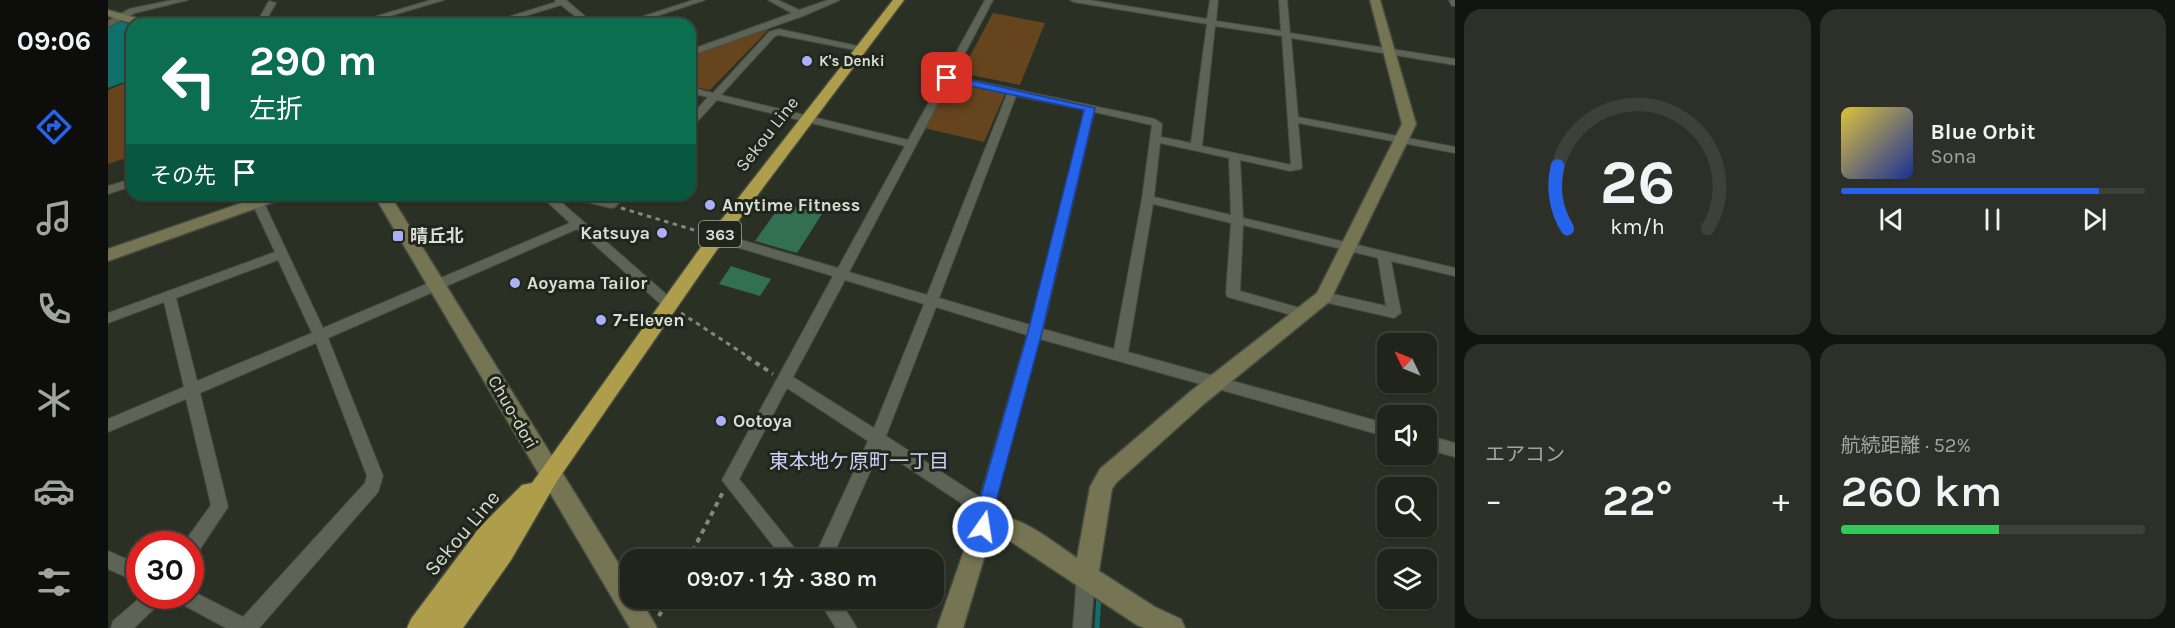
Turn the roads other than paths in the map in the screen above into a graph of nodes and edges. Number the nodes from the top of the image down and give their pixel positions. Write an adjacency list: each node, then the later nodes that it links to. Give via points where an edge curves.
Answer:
1 (184, 0): 17 (street)
2 (440, 0): 19 (street)
3 (701, 0): 22 (street)
4 (772, 0): 16 (street)
5 (836, 0): 16 (street)
6 (899, 0): 25 (highway, Sekou Line / 363)
7 (989, 0): 29 (street)
8 (1074, 0): 15 (street)
9 (1140, 0): 15 (street)
10 (1214, 0): 23 (street)
11 (1283, 0): 24 (street)
12 (1375, 0): 27 (street)
13 (561, 1): 20 (street); 21 (street)
14 (272, 3): 18 (street)
15 (1137, 11): 23 (street)
16 (800, 14): 26 (street)
17 (113, 17)
18 (263, 18)
19 (376, 18)
20 (509, 18)
21 (582, 18)
22 (643, 18)
23 (1212, 24): 24 (street); 40 (street)
24 (1286, 35): 27 (street); 36 (street)
25 (862, 50): 32 (street, via 779,32 772,34); 35 (highway, Sekou Line / 363)
26 (696, 51)
27 (1387, 51): 28 (street); 38 (street, via 1409,124)
28 (1455, 62)
29 (947, 78): 31 (street); 39 (street)
30 (696, 92): 32 (street)
31 (1013, 92): 33 (street); 64 (street)
32 (714, 97): 34 (street); 35 (street)
33 (1090, 108): 37 (street, via 1157,124); 68 (street)
34 (696, 116)
35 (808, 119): 39 (street); 54 (highway, Sekou Line / 363)
36 (1292, 119): 38 (street); 42 (street, via 1295,168)
37 (1156, 139): 40 (street); 45 (street)
38 (1401, 139): 41 (street); 55 (street)
39 (911, 144): 60 (street)
40 (1196, 148): 42 (street)
41 (1455, 150)
42 (1234, 156): 52 (street)
43 (126, 184): 44 (street)
44 (108, 190)
45 (1148, 199): 52 (street); 70 (street)
46 (264, 201): 51 (street)
47 (386, 201): 61 (street, Chuo-dori)
48 (553, 201): 53 (street)
49 (599, 201): 50 (street)
50 (614, 201)
51 (258, 203): 56 (street); 57 (street)
52 (1237, 220): 55 (street); 66 (street, via 1233,294)
53 (579, 224): 61 (street); 65 (street)
54 (717, 237): 60 (street); 65 (highway, Sekou Line / 363)
55 (1347, 246): 58 (street); 63 (street)
56 (281, 254): 62 (street); 69 (street)
57 (108, 255)
58 (1384, 255): 59 (street); 63 (street, via 1394,313)
59 (1455, 272)
60 (841, 274): 64 (street); 71 (street)
61 (438, 285): 69 (street); 79 (street, Chuo-dori)
62 (169, 296): 67 (street); 73 (street)
63 (1324, 297): 66 (street)
64 (930, 300): 68 (street); 76 (street)
65 (670, 305): 79 (highway, Sekou Line / 363)
66 (1302, 313): 72 (street)
67 (108, 318)
68 (1035, 332): 70 (street); 80 (street)
69 (320, 335): 73 (street); 92 (street, via 375,476 372,487)
70 (1120, 356): 72 (street)
71 (784, 380): 76 (street); 82 (street, via 730,480)
72 (1217, 383): 75 (street); 86 (street, via 1108,476 1101,487)
73 (191, 392): 74 (street); 81 (street, via 220,507)
74 (108, 426)
75 (1377, 428)
76 (878, 437): 80 (street); 83 (street)
77 (1437, 445): 78 (street)
78 (1455, 450)
79 (549, 474): 90 (street, Chuo-dori); 93 (highway, Sekou Line / 363, via 488,535); 94 (highway, Sekou Line / 363, via 503,552)
80 (984, 518): 86 (street, via 1011,528); 96 (street)
81 (203, 531)
82 (786, 549)
83 (827, 549)
84 (108, 560): 85 (street)
85 (126, 568)
86 (1086, 575): 97 (street); 98 (street, via 1146,616)
87 (204, 606): 92 (street)
88 (141, 609): 91 (street)
89 (834, 609): 95 (street)
90 (651, 623)
91 (120, 628)
92 (245, 628)
93 (420, 628)
94 (448, 628)
95 (848, 628)
96 (950, 628)
97 (1082, 628)
98 (1172, 628)

